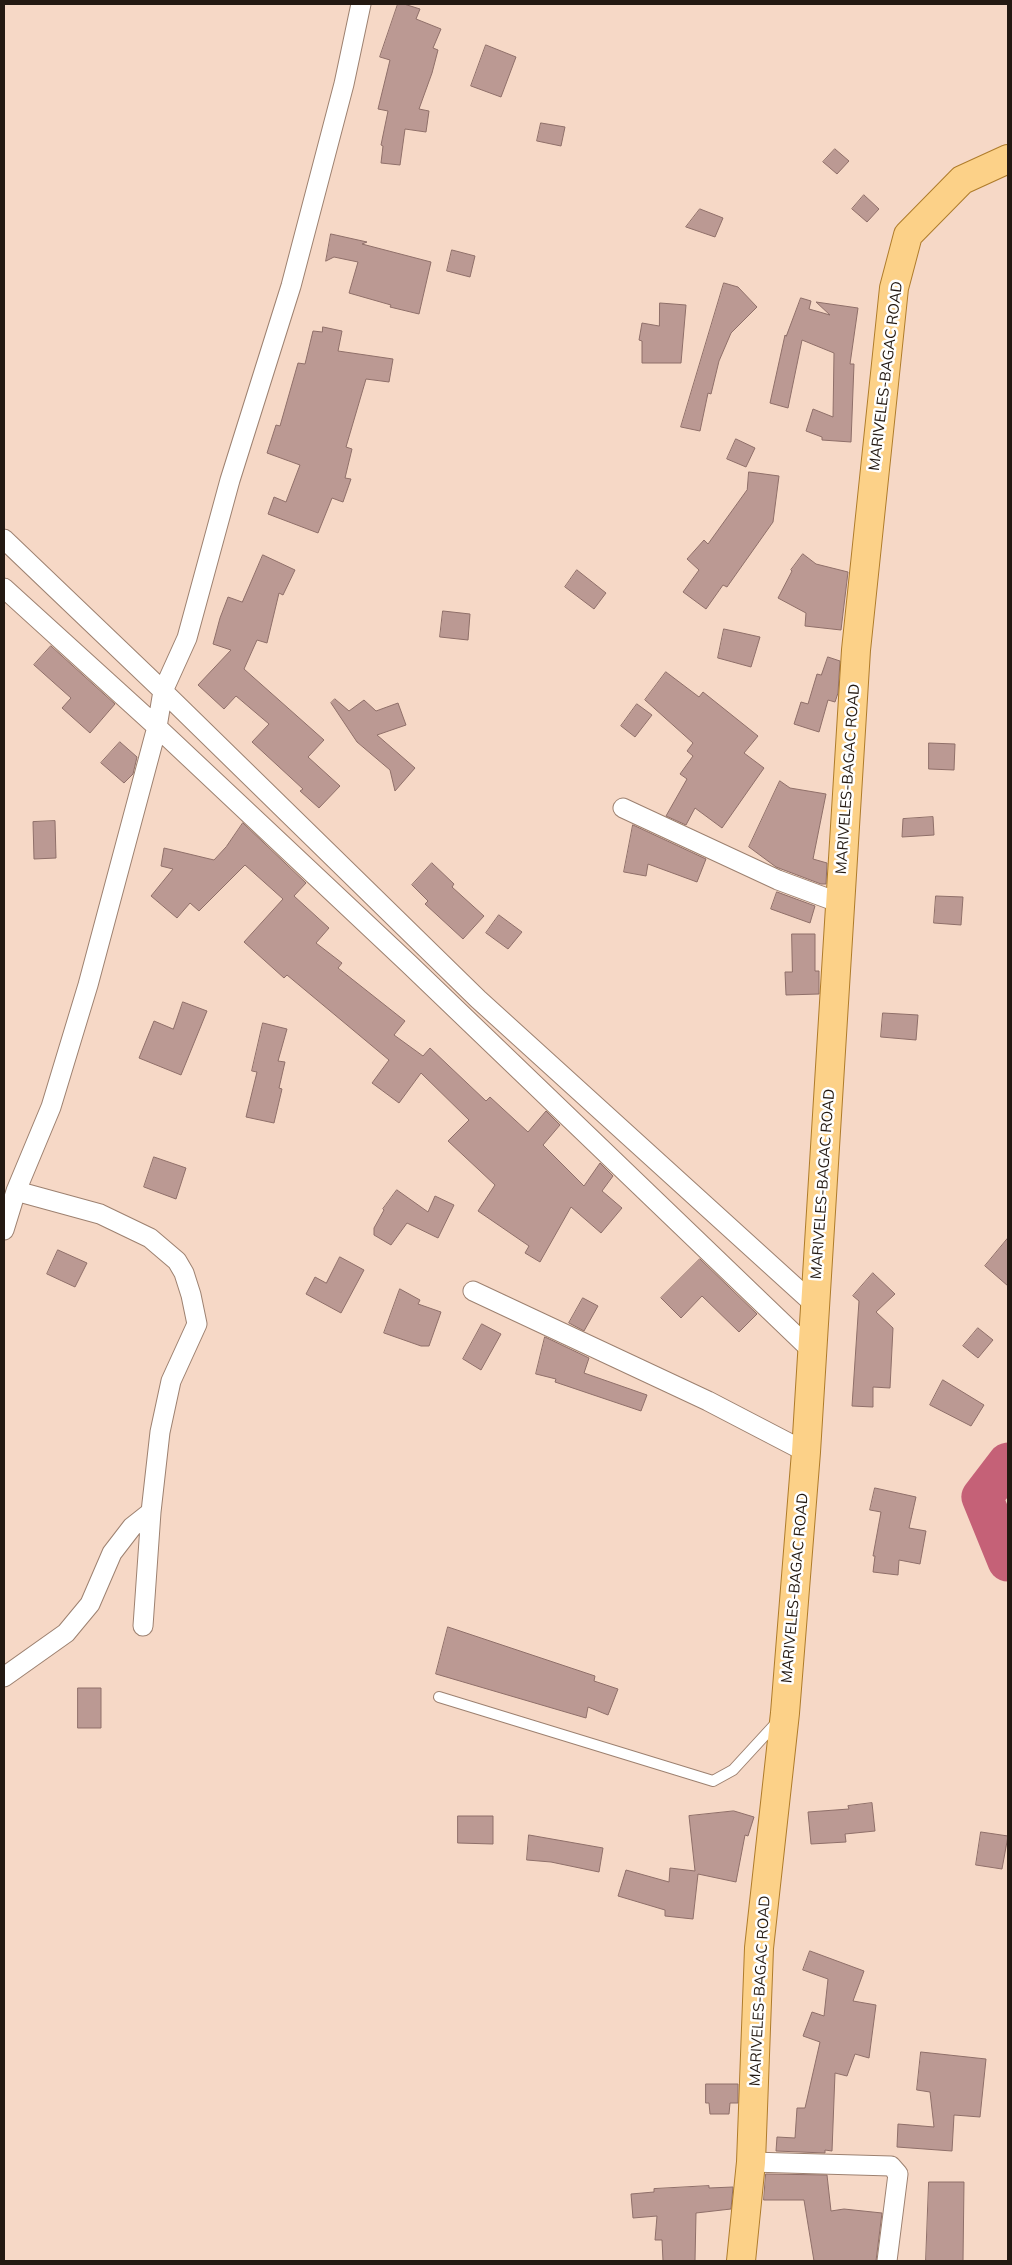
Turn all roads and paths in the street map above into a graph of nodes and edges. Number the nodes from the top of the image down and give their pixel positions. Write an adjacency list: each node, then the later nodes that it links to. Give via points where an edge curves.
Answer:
1 (361, 4): 5 (street, via 344,84 291,286 230,480 187,638)
2 (1008, 159): 8 (main road, MARIVELES-BAGAC ROAD, via 962,180 908,236 894,288 856,650)
3 (4, 539): 5 (street)
4 (4, 588): 6 (street)
5 (163, 691): 6 (street); 12 (street, via 478,999)
6 (157, 727): 9 (street, via 88,985 51,1106); 13 (street)
7 (623, 808): 8 (street, via 778,880)
8 (840, 903): 12 (main road, MARIVELES-BAGAC ROAD)
9 (16, 1191): 10 (street); 15 (street, via 100,1214 150,1238 177,1261 184,1273 197,1324 171,1381 160,1432)
10 (4, 1230)
11 (473, 1292): 14 (street, via 700,1397)
12 (815, 1305): 13 (main road, MARIVELES-BAGAC ROAD)
13 (812, 1351): 14 (main road, MARIVELES-BAGAC ROAD)
14 (806, 1452): 19 (main road, MARIVELES-BAGAC ROAD)
15 (151, 1512): 16 (street); 17 (street, via 132,1527 112,1553 90,1604 66,1633)
16 (143, 1626)
17 (4, 1676)
18 (438, 1697): 19 (lane, via 712,1781 734,1770)
19 (785, 1713): 20 (main road, MARIVELES-BAGAC ROAD, via 760,1948)
20 (751, 2162): 21 (main road, MARIVELES-BAGAC ROAD); 22 (street, via 891,2166 898,2174)
21 (741, 2261)
22 (887, 2261)

